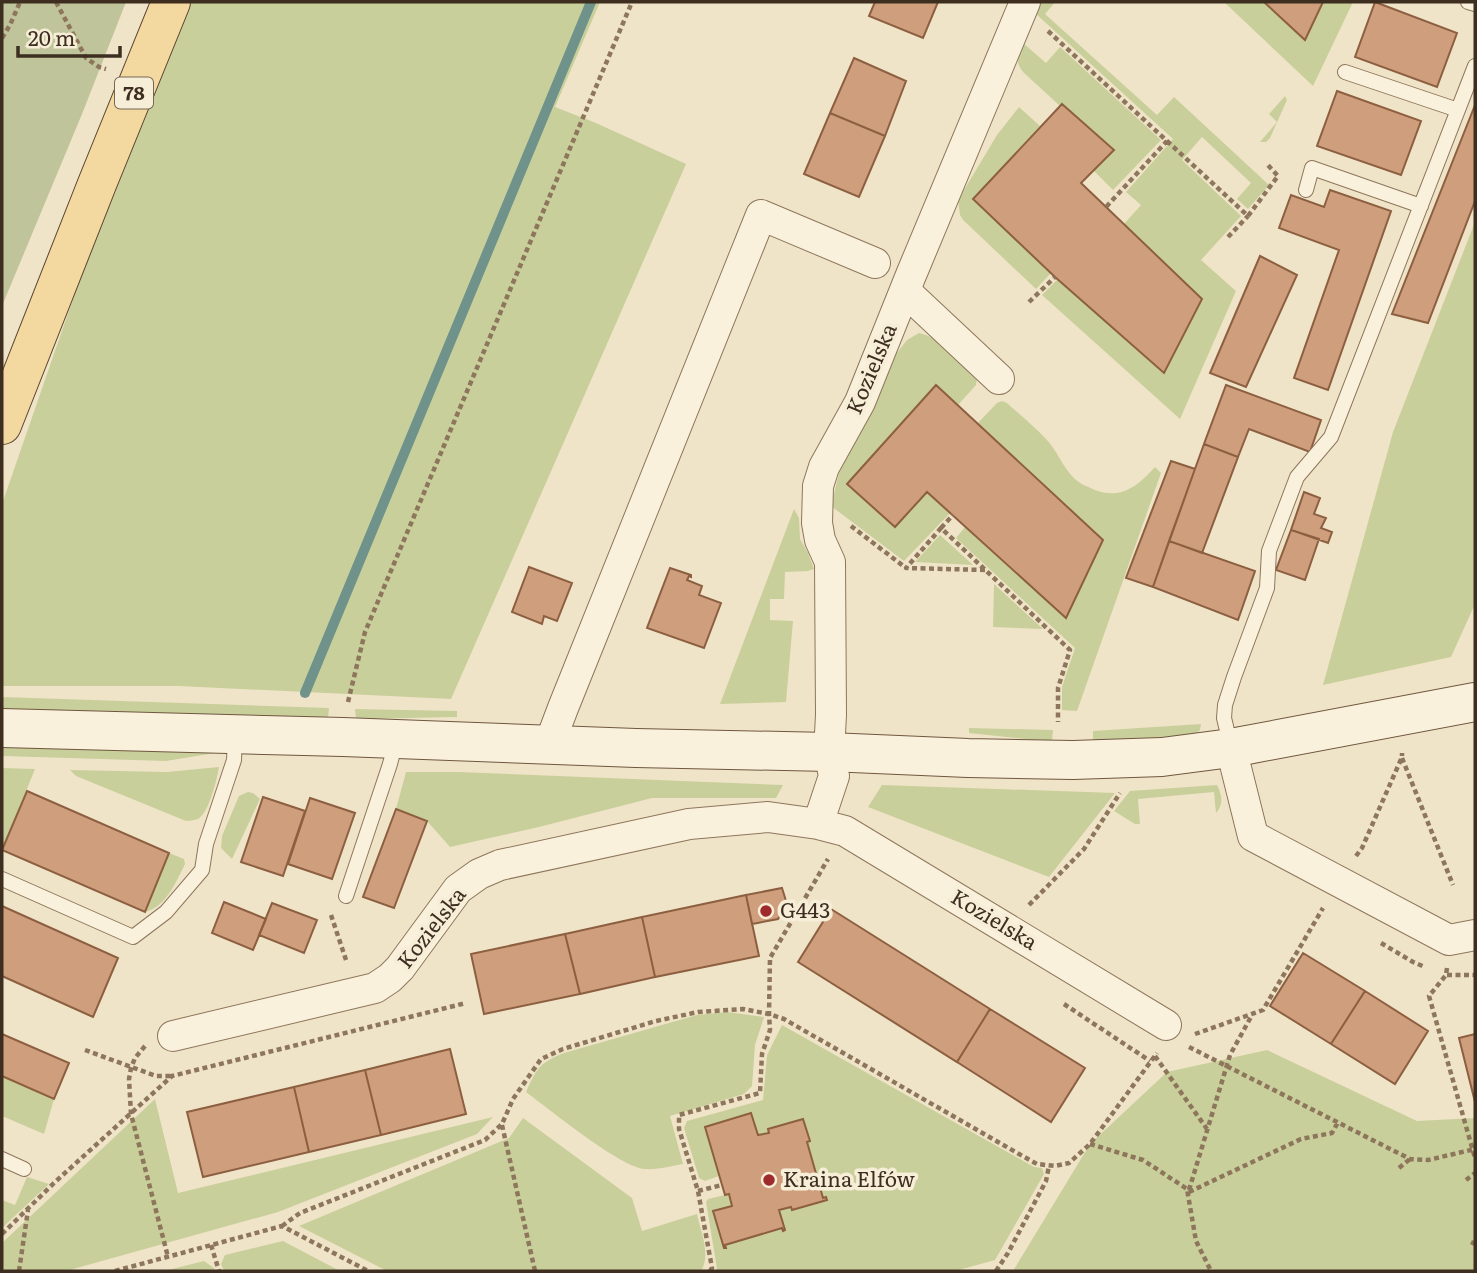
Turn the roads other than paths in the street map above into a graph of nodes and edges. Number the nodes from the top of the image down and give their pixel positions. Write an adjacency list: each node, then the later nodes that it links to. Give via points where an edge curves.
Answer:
1 (172, 2): 13 (main road, 78)
2 (1468, 2): 3 (lane)
3 (1475, 4)
4 (1024, 5): 11 (street, Kozielska)
5 (1475, 66): 7 (lane)
6 (1345, 72): 7 (lane)
7 (1458, 110): 9 (lane)
8 (1306, 190): 9 (lane, via 1312,168)
9 (1421, 206): 19 (lane, via 1331,437 1297,477 1269,551 1267,588 1225,705)
10 (875, 263): 18 (street, via 761,215)
11 (905, 291): 12 (street); 20 (street, Kozielska, via 860,402 818,486 817,523 830,562)
12 (999, 379)
13 (2, 425)
14 (1475, 702): 19 (street)
15 (2, 728): 16 (street)
16 (235, 735): 17 (street); 22 (lane, via 234,760 202,870 166,912 133,937)
17 (396, 740): 18 (street); 23 (lane)
18 (549, 745): 20 (street)
19 (1231, 748): 20 (street, via 1163,757 1073,760); 24 (street, via 1253,836 1339,882)
20 (829, 752): 21 (street, Kozielska, via 834,776)
21 (818, 824): 25 (street, Kozielska, via 845,831); 26 (street, Kozielska, via 768,817 689,824 500,865 458,889 400,968 375,988)
22 (2, 879)
23 (346, 896)
24 (1462, 937)
25 (1171, 1032)
26 (173, 1036)
27 (2, 1159): 28 (lane)
28 (24, 1169)

